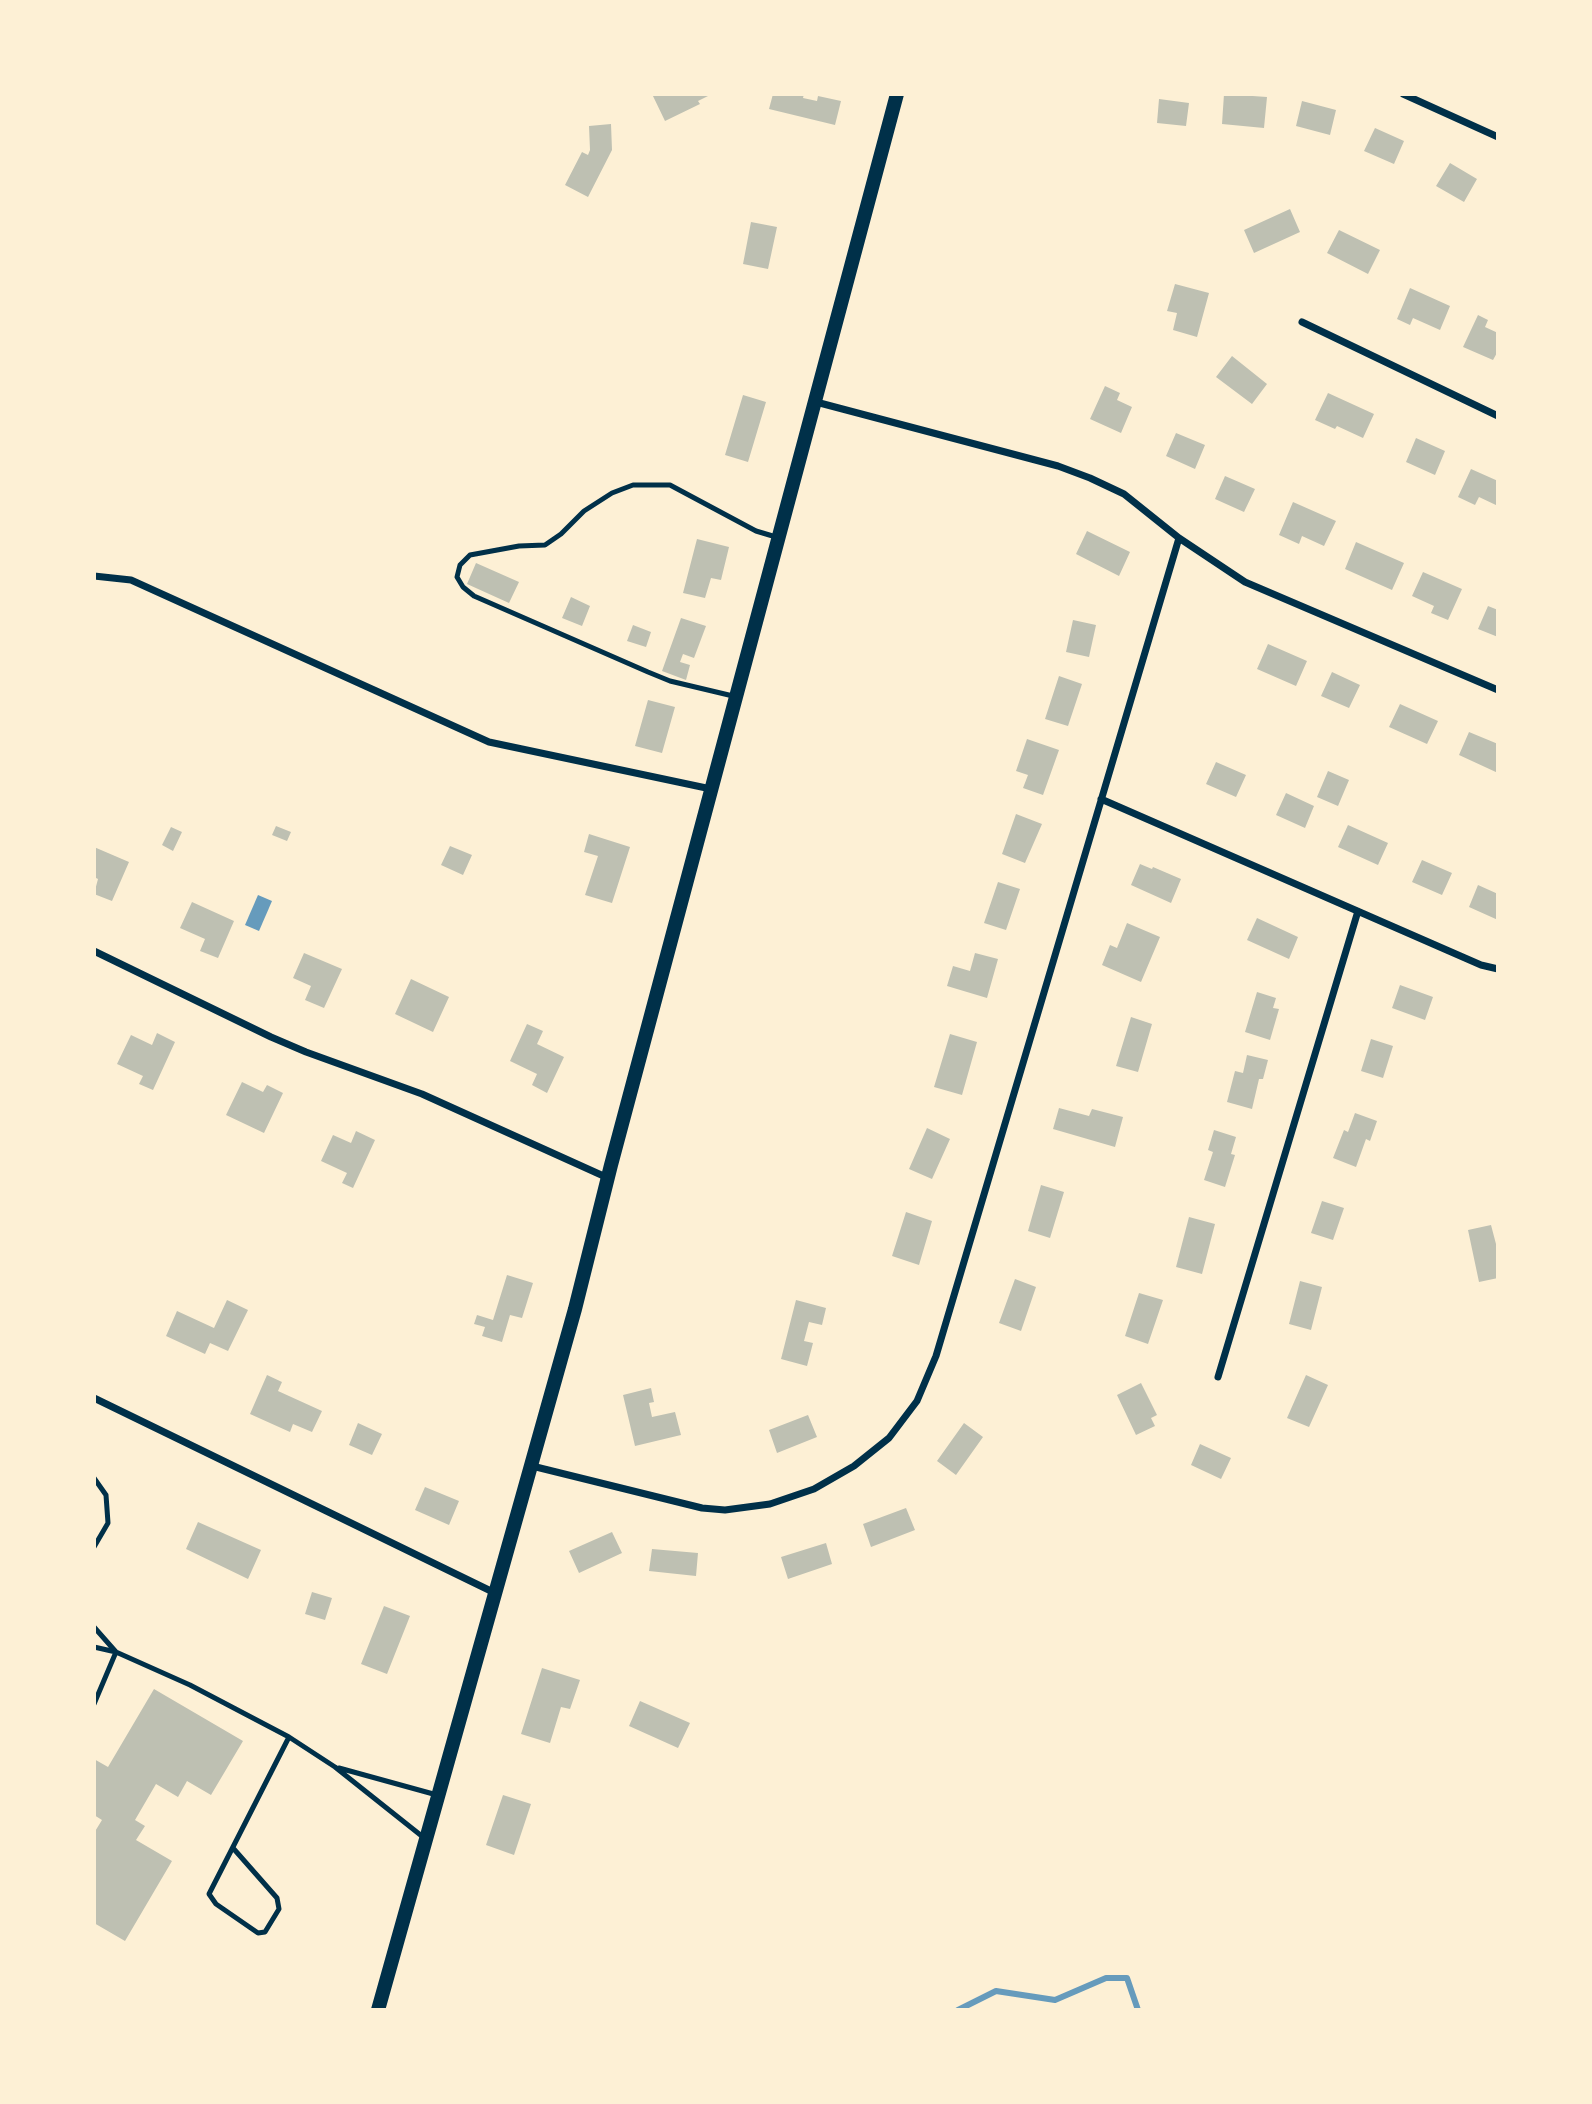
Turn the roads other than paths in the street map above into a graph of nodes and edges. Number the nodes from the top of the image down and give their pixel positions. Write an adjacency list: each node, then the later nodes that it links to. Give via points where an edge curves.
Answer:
1 (897, 94): 5 (main road)
2 (1403, 94): 3 (street)
3 (1497, 137)
4 (1302, 322): 6 (street)
5 (816, 402): 7 (main road); 8 (street, via 1090,478 1124,494)
6 (1497, 416)
7 (779, 538): 11 (main road); 11 (lane, via 756,531 670,485 633,485 584,511 545,545 470,555 460,565 457,577 474,596 670,681)
8 (1179, 538): 10 (street, via 1245,582); 13 (street)
9 (94, 576): 12 (street, via 131,580 489,742)
10 (1497, 690)
11 (736, 697): 12 (main road)
12 (712, 789): 17 (main road)
13 (1101, 799): 14 (street); 20 (street, via 936,1356 917,1401 889,1438 814,1489 770,1504 725,1510 674,1503)
14 (1358, 911): 16 (street); 18 (street)
15 (94, 951): 17 (street, via 271,1037 422,1094)
16 (1497, 969)
17 (608, 1178): 20 (main road)
18 (1218, 1377)
19 (94, 1398): 23 (street)
20 (532, 1466): 23 (main road)
21 (94, 1478): 22 (lane, via 106,1495 108,1523)
22 (94, 1547)
23 (495, 1593): 30 (main road)
24 (94, 1627): 26 (lane)
25 (94, 1647): 26 (lane)
26 (116, 1652): 27 (lane); 28 (lane)
27 (94, 1704)
28 (289, 1737): 29 (lane); 32 (lane)
29 (335, 1767): 30 (lane); 31 (lane)
30 (438, 1795): 31 (main road)
31 (425, 1839): 33 (main road)
32 (233, 1848): 32 (lane, via 209,1894 216,1904 258,1933 265,1933 279,1909 277,1898)
33 (379, 2010)

